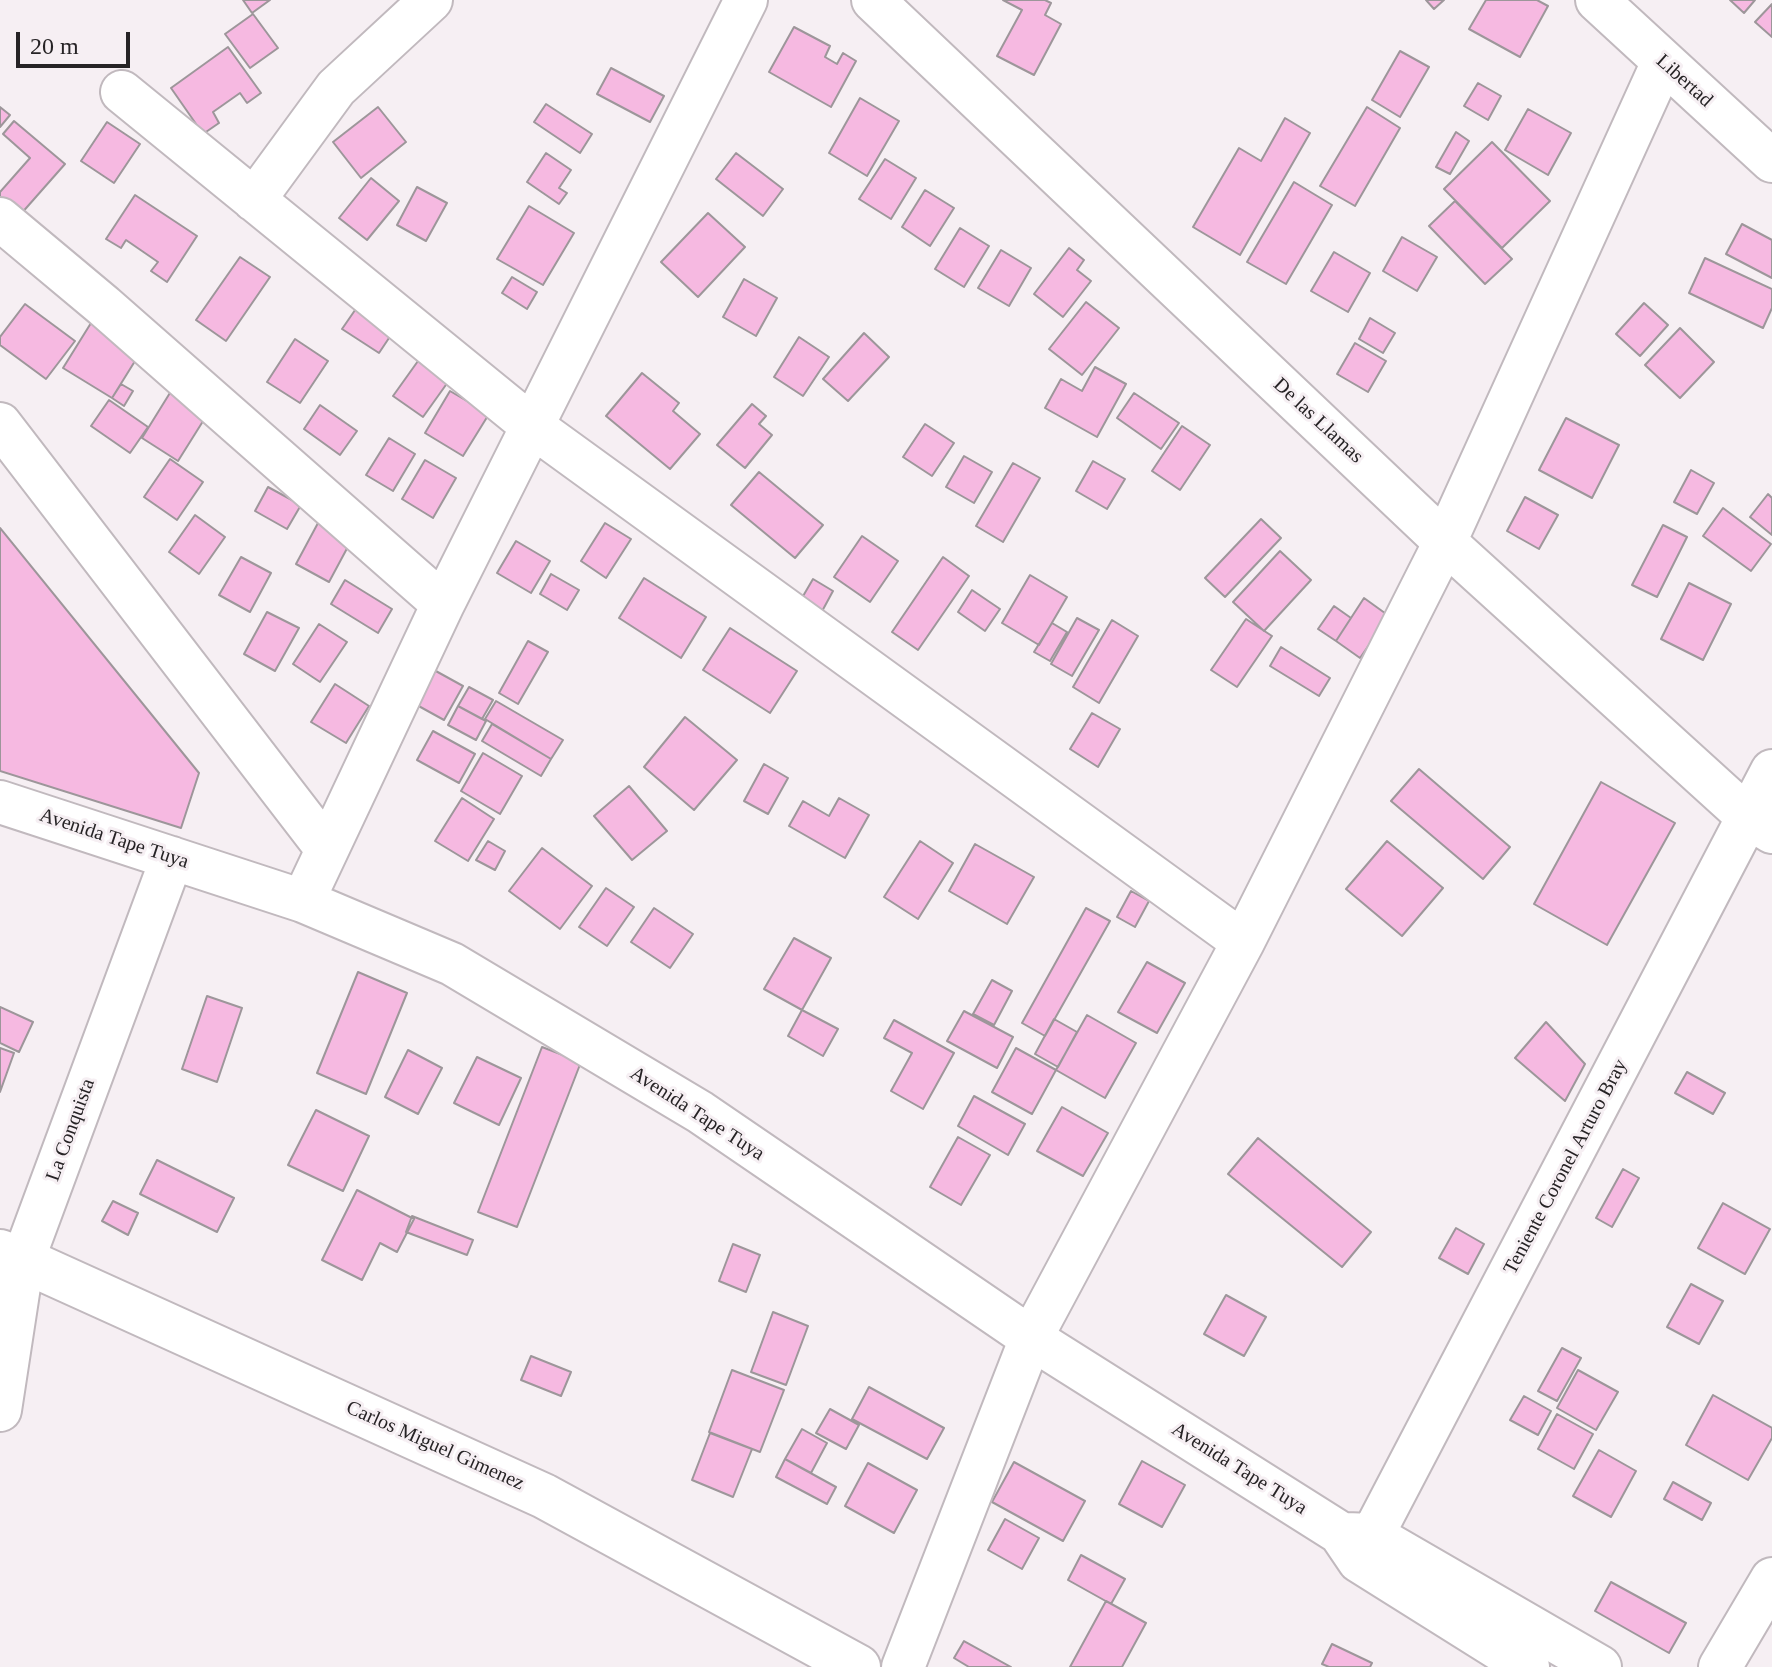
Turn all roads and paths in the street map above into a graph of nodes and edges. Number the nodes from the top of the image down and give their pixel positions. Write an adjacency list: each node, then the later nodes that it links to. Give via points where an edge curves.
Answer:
1 (431, 0): 8 (street, via 336,88)
2 (746, 0): 11 (street)
3 (873, 0): 12 (street, De las Llamas)
4 (1597, 0): 5 (street, Libertad)
5 (1663, 62): 7 (street, Libertad); 12 (street)
6 (122, 92): 8 (street)
7 (1772, 161)
8 (254, 200): 11 (street)
9 (0, 219): 13 (street)
10 (0, 424): 17 (street)
11 (532, 426): 13 (street); 20 (street)
12 (1445, 542): 16 (street, De las Llamas); 20 (street)
13 (443, 604): 17 (street)
14 (1772, 771): 16 (street, Teniente Coronel Arturo Bray)
15 (0, 802): 18 (street, Avenida Tape Tuya)
16 (1761, 825): 24 (street, Teniente Coronel Arturo Bray)
17 (326, 848): 19 (street)
18 (172, 858): 19 (street, Avenida Tape Tuya); 21 (street, La Conquista)
19 (303, 901): 22 (street, Avenida Tape Tuya, via 452,964 700,1112)
20 (1243, 942): 22 (street)
21 (11, 1256): 23 (street, La Conquista); 26 (street, Carlos Miguel Gimenez, via 544,1496)
22 (1031, 1338): 24 (street, Avenida Tape Tuya); 27 (street)
23 (0, 1410)
24 (1357, 1543): 28 (street, Avenida Tape Tuya); 29 (street, Avenida Tape Tuya)
25 (1772, 1579): 30 (street)
26 (858, 1667)
27 (903, 1667)
28 (1528, 1667)
29 (1600, 1667)
30 (1720, 1667)

